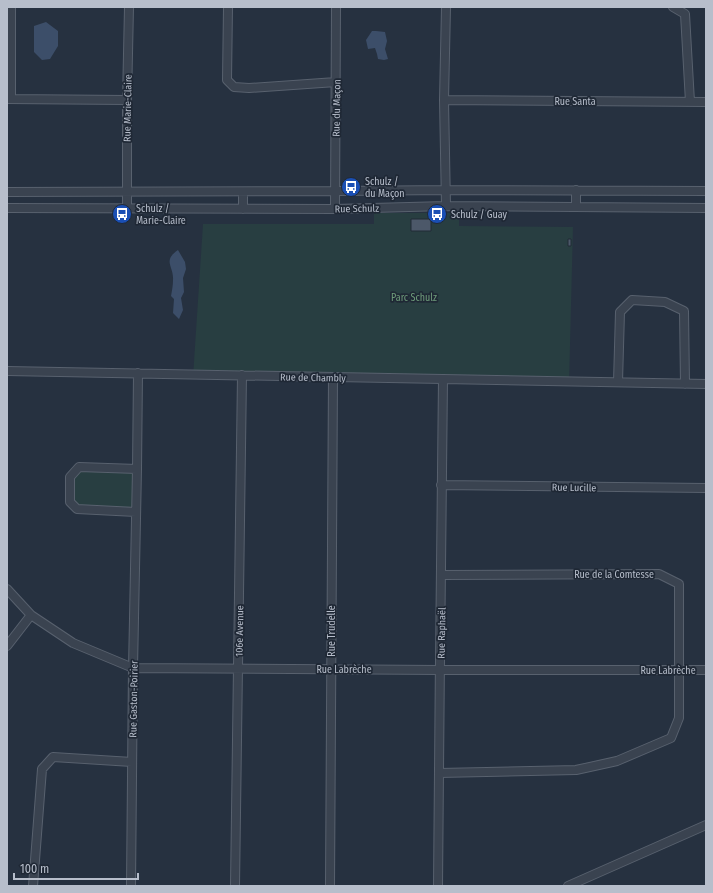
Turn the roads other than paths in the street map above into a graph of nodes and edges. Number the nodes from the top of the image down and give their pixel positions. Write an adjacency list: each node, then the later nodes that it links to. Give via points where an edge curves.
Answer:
1 (11, 7): 8 (street)
2 (129, 7): 9 (street, Rue Marie-Claire)
3 (228, 7): 7 (street, via 227,80 234,88)
4 (336, 7): 7 (street, Rue du Maçon)
5 (446, 7): 10 (street)
6 (673, 7): 11 (street, via 685,14)
7 (336, 82): 15 (street, Rue du Maçon)
8 (9, 100): 9 (street)
9 (127, 100): 18 (street, Rue Marie-Claire)
10 (444, 100): 11 (street, Rue Santa); 13 (street)
11 (690, 102): 12 (street, Rue Santa)
12 (706, 102)
13 (446, 190): 14 (street, Rue Schulz); 15 (street, Rue Schulz); 20 (street)
14 (576, 190): 16 (street, Rue Schulz); 21 (street)
15 (335, 191): 19 (street, Rue Schulz); 26 (street, Rue du Maçon)
16 (706, 191)
17 (7, 192): 18 (street, Rue Schulz)
18 (127, 192): 19 (street, Rue Schulz); 23 (street, Rue Marie-Claire)
19 (243, 192): 25 (street)
20 (446, 206): 21 (street, Rue Schulz); 26 (street, Rue Schulz)
21 (576, 207): 24 (street, Rue Schulz)
22 (7, 208): 23 (street, Rue Schulz)
23 (127, 208): 25 (street, Rue Schulz)
24 (706, 208)
25 (243, 209): 26 (street, Rue Schulz)
26 (335, 209)
27 (7, 371): 28 (street, Rue de Chambly)
28 (138, 373): 29 (street, Rue de Chambly); 35 (street, Rue Gaston-Poirier)
29 (242, 375): 30 (street, Rue de Chambly); 44 (street, 106e Avenue)
30 (333, 377): 31 (street, Rue de Chambly); 45 (street, Rue Trudelle)
31 (443, 379): 32 (street, Rue de Chambly); 36 (street, Rue Raphaël)
32 (618, 382): 33 (street, Rue de Chambly); 33 (street, via 620,312 632,300 665,302 684,311)
33 (685, 384): 34 (street, Rue de Chambly)
34 (706, 384)
35 (137, 469): 38 (street, Rue Gaston-Poirier); 38 (street, via 79,467 70,477 70,502 77,509)
36 (442, 485): 37 (street, Rue Lucille); 39 (street, Rue Raphaël)
37 (706, 488)
38 (136, 512): 43 (street, Rue Gaston-Poirier)
39 (441, 575): 46 (street, Rue de la Comtesse, via 658,574 679,584); 47 (street, Rue Raphaël)
40 (7, 589): 41 (street, Rue Labrèche)
41 (31, 615): 42 (street); 43 (street, Rue Labrèche, via 73,643)
42 (7, 646)
43 (133, 668): 44 (street, Rue Labrèche); 49 (street, Rue Gaston-Poirier)
44 (238, 668): 45 (street, Rue Labrèche); 54 (street, 106e Avenue)
45 (331, 669): 47 (street, Rue Labrèche); 55 (street, Rue Trudelle)
46 (679, 669): 47 (street, Rue Labrèche); 48 (street, Rue Labrèche); 50 (street, Rue de la Comtesse, via 679,718 671,738 617,761 576,770)
47 (440, 670): 50 (street, Rue Raphaël)
48 (706, 670)
49 (132, 762): 52 (street, via 53,757 42,769); 53 (street, Rue Gaston-Poirier)
50 (439, 773): 56 (street, Rue Raphaël)
51 (706, 825): 57 (street)
52 (33, 886)
53 (131, 886)
54 (235, 886)
55 (330, 886)
56 (438, 886)
57 (568, 886)

